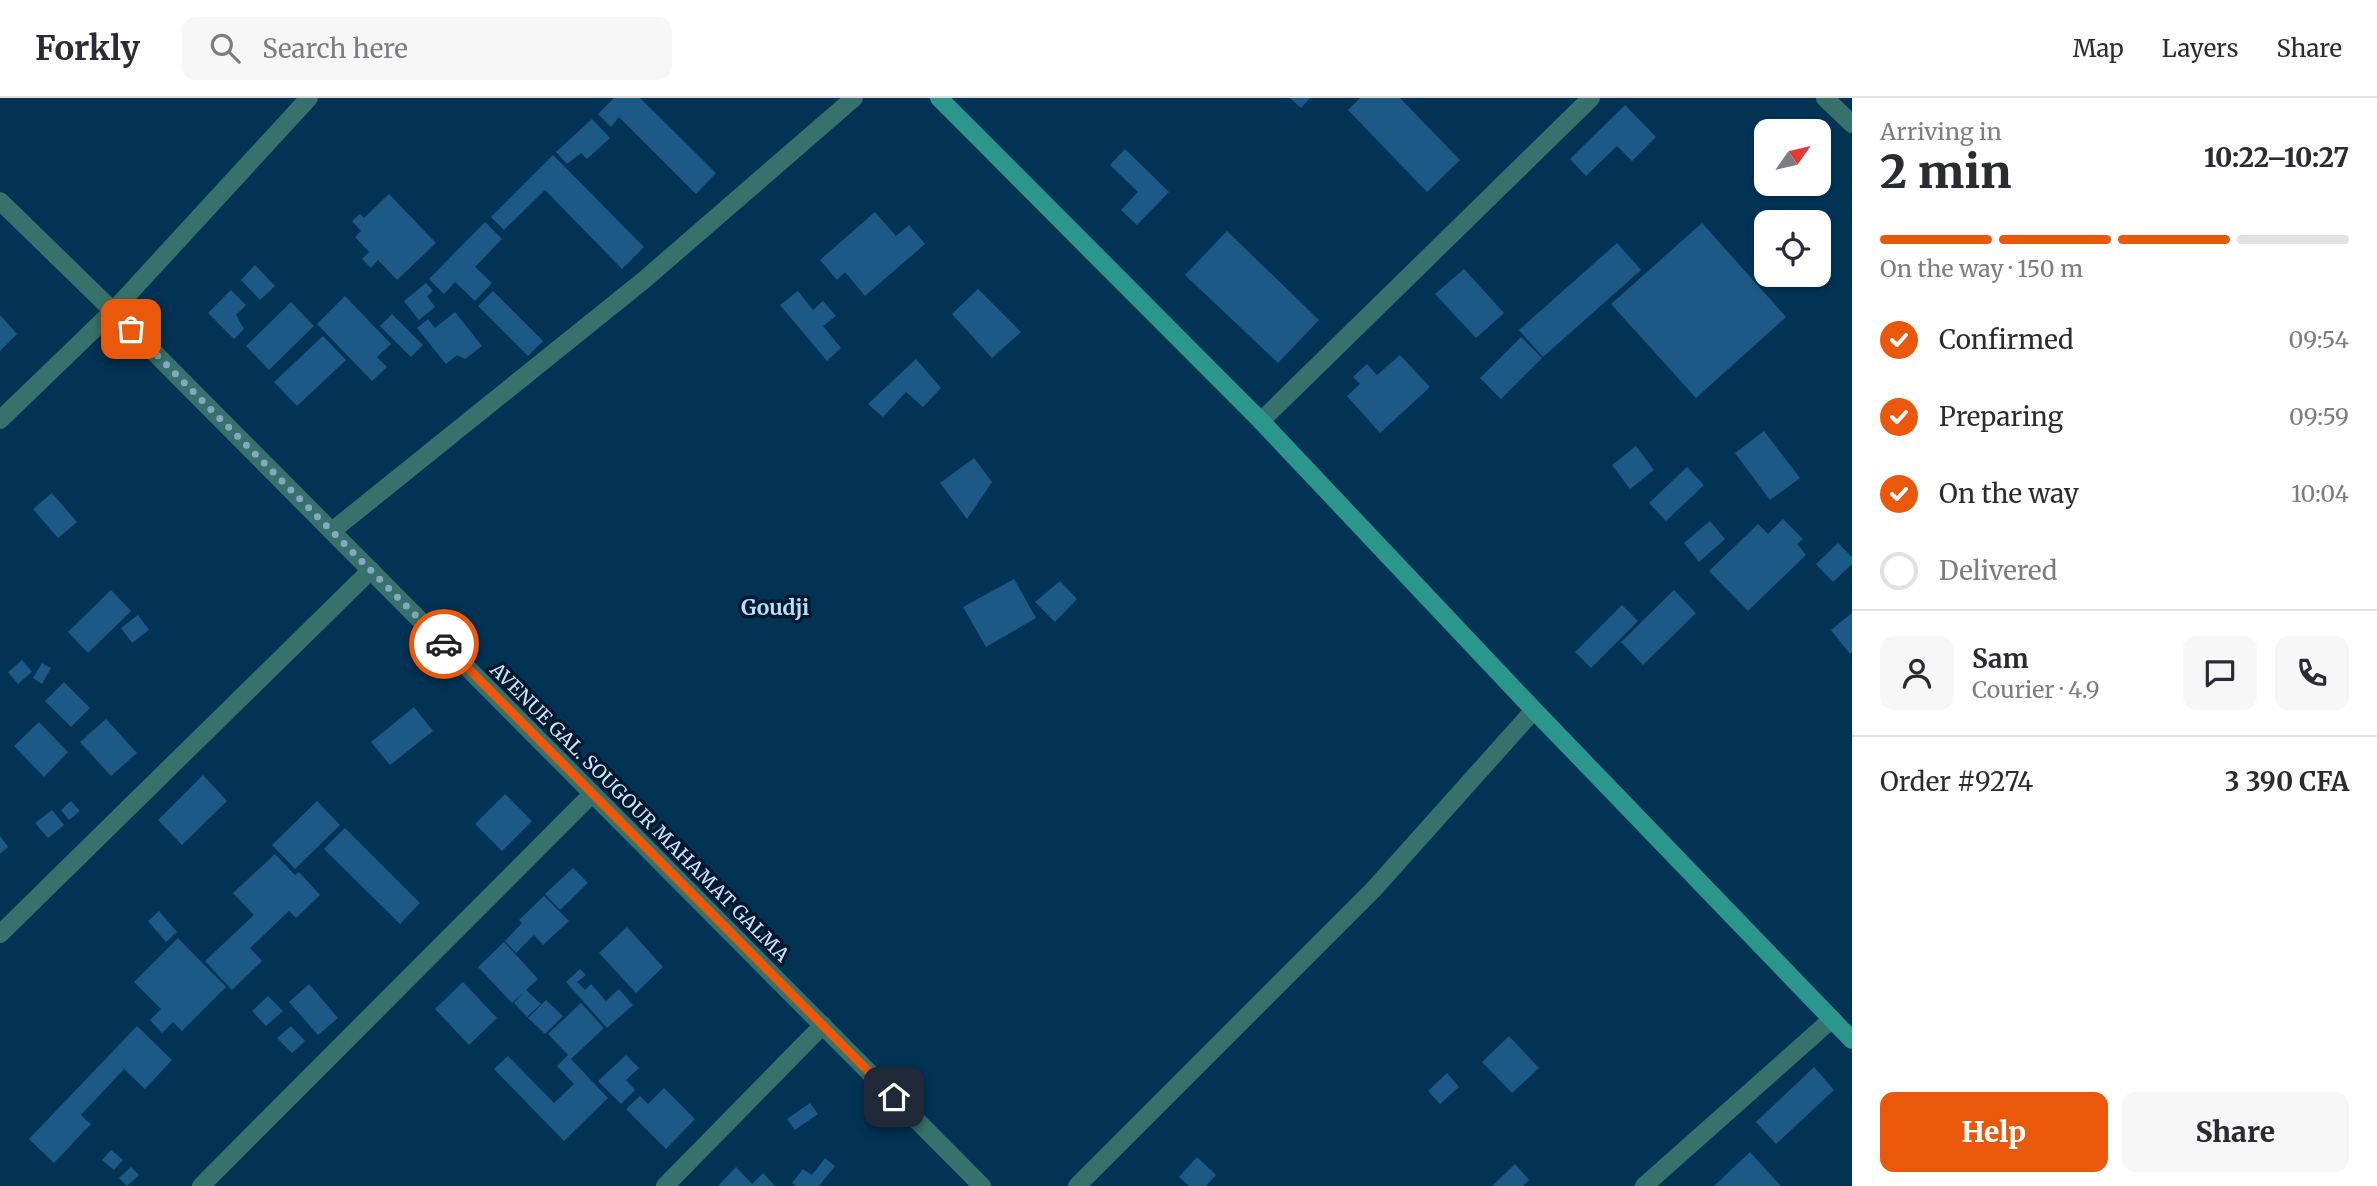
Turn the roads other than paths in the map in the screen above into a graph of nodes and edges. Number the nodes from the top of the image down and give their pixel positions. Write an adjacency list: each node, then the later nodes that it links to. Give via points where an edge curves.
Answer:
1 (309, 98): 8 (street)
2 (855, 98): 11 (street, via 644,280)
3 (939, 98): 10 (main road)
4 (1591, 98): 10 (street)
5 (1825, 98): 6 (street)
6 (1851, 121)
7 (0, 201): 8 (street, AVENUE GAL. SOUGOUR MAHAMAT GALMA)
8 (113, 311): 9 (street); 11 (street, AVENUE GAL. SOUGOUR MAHAMAT GALMA)
9 (0, 420)
10 (1261, 421): 13 (main road)
11 (332, 531): 12 (street, AVENUE GAL. SOUGOUR MAHAMAT GALMA)
12 (371, 570): 14 (street, AVENUE GAL. SOUGOUR MAHAMAT GALMA); 15 (street)
13 (1534, 710): 16 (main road); 22 (street, via 1373,890)
14 (592, 794): 17 (street, AVENUE GAL. SOUGOUR MAHAMAT GALMA); 19 (street)
15 (0, 934)
16 (1832, 1019): 18 (main road); 23 (street)
17 (823, 1025): 20 (street); 21 (street, AVENUE GAL. SOUGOUR MAHAMAT GALMA)
18 (1852, 1040)
19 (201, 1186)
20 (665, 1186)
21 (982, 1186)
22 (1077, 1186)
23 (1644, 1186)

